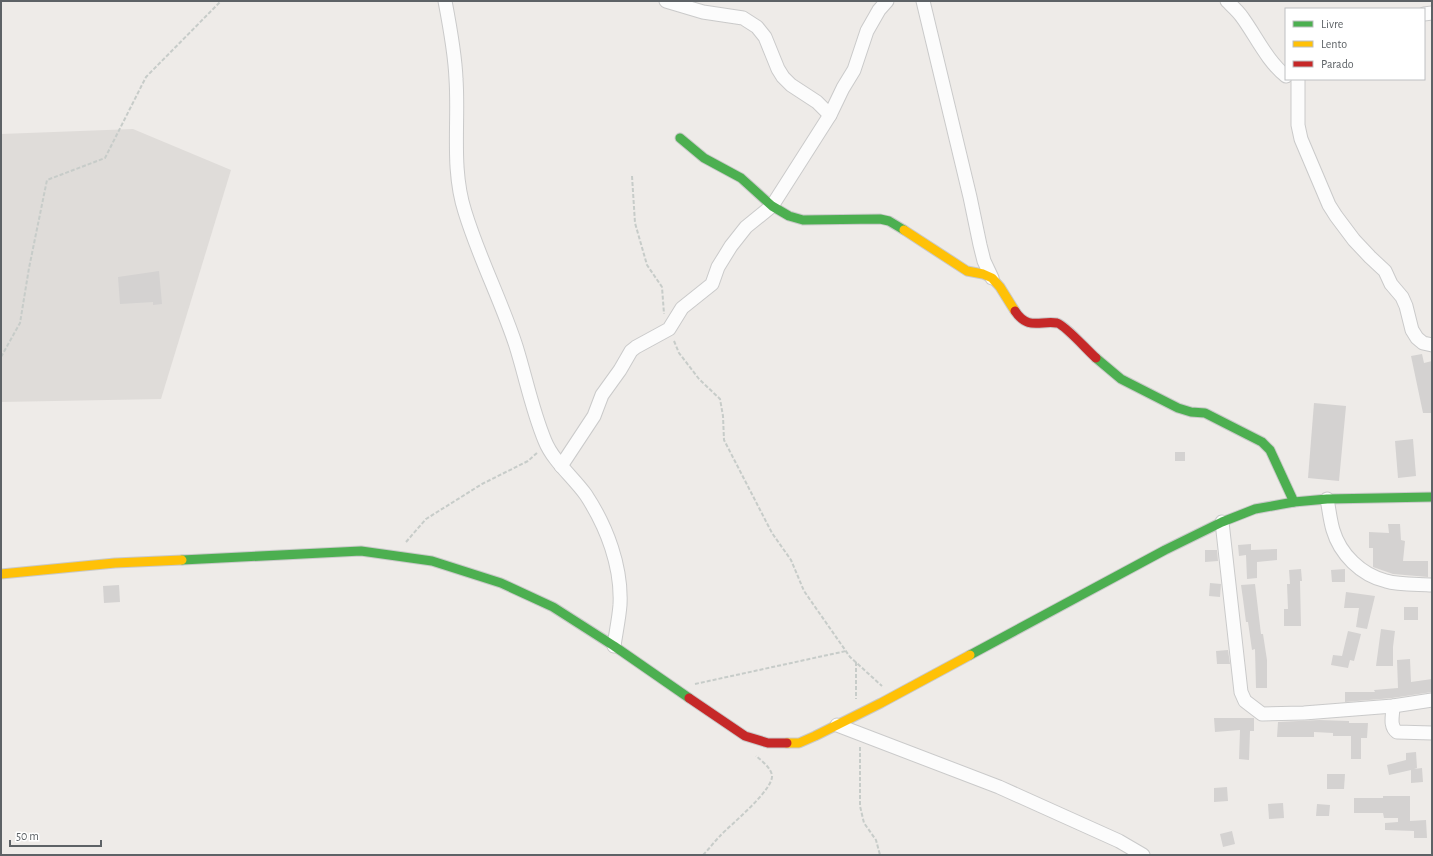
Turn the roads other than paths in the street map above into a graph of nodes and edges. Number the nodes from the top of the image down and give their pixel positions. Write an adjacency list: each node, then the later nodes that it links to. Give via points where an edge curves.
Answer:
1 (445, 1): 13 (street, via 456,79 456,143 459,188 464,211 516,346 537,421 546,444)
2 (666, 1): 8 (street, via 703,12 743,18 757,27 765,37 783,77)
3 (887, 1): 8 (street, via 867,31 854,70)
4 (923, 1): 11 (street, via 980,245)
5 (1227, 1): 6 (street, via 1240,15 1272,62)
6 (1285, 75)
7 (1296, 81): 12 (street, via 1301,139 1329,205 1354,240 1385,271 1404,301 1416,338)
8 (830, 115): 10 (street)
9 (680, 138): 10 (main road, via 704,158 741,178)
10 (772, 206): 11 (main road, via 789,216 803,220 889,221 967,271); 13 (street, via 746,227 731,246 718,267 712,284 682,308 669,328 631,351 602,395 594,416)
11 (992, 278): 16 (main road, via 1024,320 1035,324 1058,323 1121,379 1178,408 1205,413 1262,442 1272,454)
12 (1432, 345)
13 (562, 466): 20 (street, via 586,495 605,529 614,553 619,577 620,604)
14 (1432, 497): 15 (main road)
15 (1327, 499): 16 (main road); 19 (street, via 1332,529 1339,545 1364,573 1386,582)
16 (1294, 502): 17 (main road, via 1255,509)
17 (1222, 522): 22 (street, via 1241,692 1245,701 1262,714); 23 (main road)
18 (1, 574): 20 (main road, via 115,563 361,551 432,561 501,583 553,607)
19 (1432, 585)
20 (614, 646): 23 (main road, via 745,736 768,743 799,743)
21 (1432, 700): 22 (street)
22 (1393, 706): 24 (street, via 1394,730)
23 (837, 725): 25 (street, via 998,787 1119,841)
24 (1432, 733)
25 (1143, 855)

